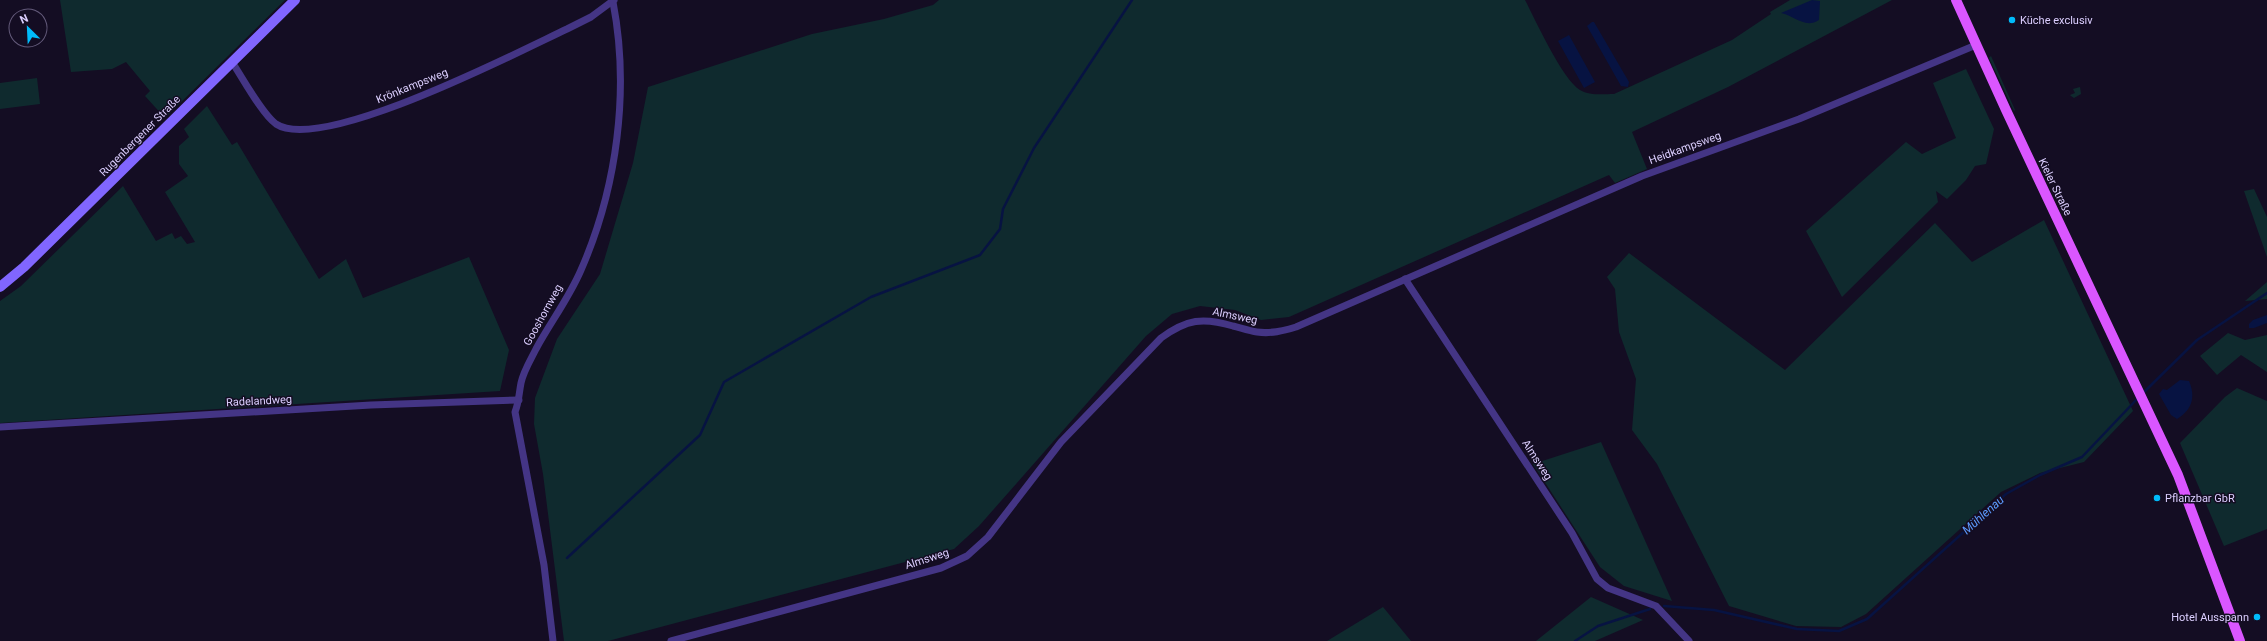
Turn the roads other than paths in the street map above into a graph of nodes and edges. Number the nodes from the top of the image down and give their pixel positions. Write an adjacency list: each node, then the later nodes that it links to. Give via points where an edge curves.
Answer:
1 (295, 0): 5 (main road, Rugenbergener Straße)
2 (1956, 0): 4 (main road, Kieler Straße)
3 (614, 1): 5 (street, Krönkampsweg, via 567,29 415,98 352,120 313,129 292,129 276,124); 8 (street, Gooshornweg, via 619,46 619,94 615,154 600,219 581,271 535,350 521,382)
4 (1976, 45): 6 (street, Heidkampsweg, via 1799,119 1646,174); 13 (main road, Kieler Straße, via 2181,483)
5 (232, 62): 7 (main road, Rugenbergener Straße, via 24,267)
6 (1405, 279): 11 (street, Almsweg, via 1296,327 1276,333 1256,332 1214,320 1193,321 1177,326 1162,338 1060,442 988,537 967,556 942,568); 12 (street, Almsweg, via 1572,533 1597,579 1608,588 1656,606)
7 (0, 287)
8 (519, 400): 9 (street, Radelandweg, via 371,405); 10 (street, Gooshornweg, via 515,412 544,565)
9 (0, 427)
10 (553, 641)
11 (671, 641)
12 (1689, 641)
13 (2240, 641)

